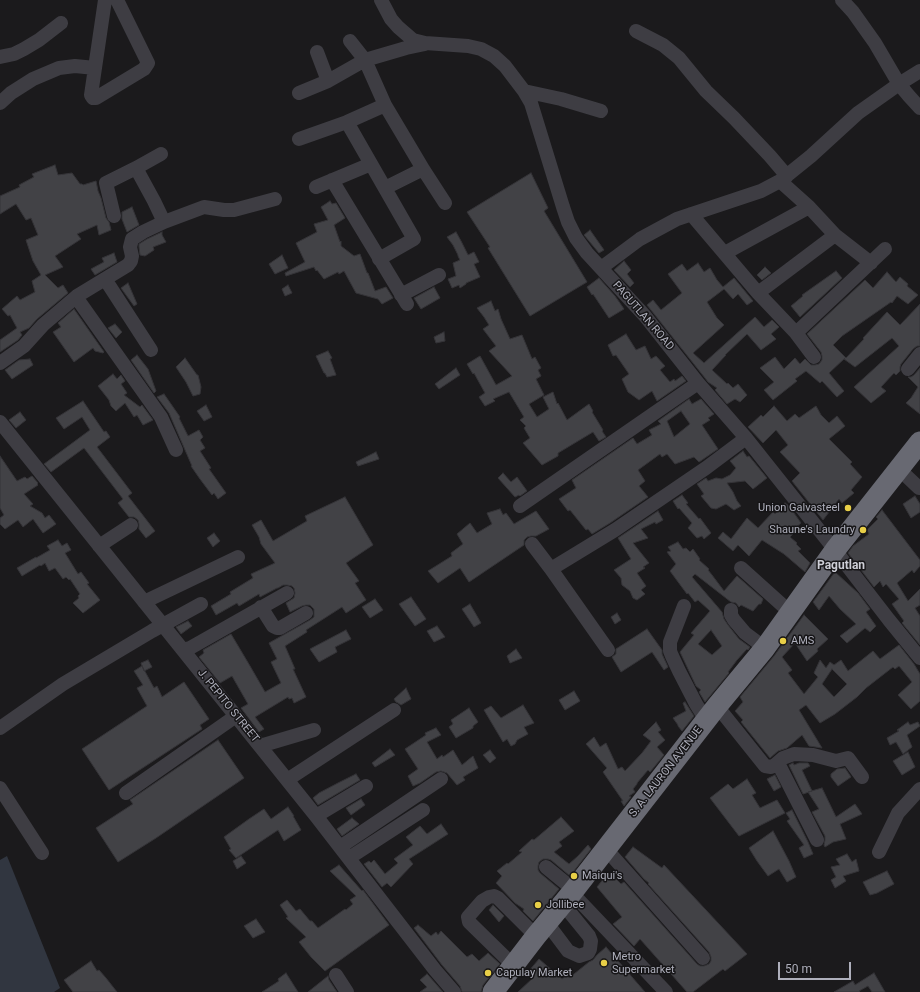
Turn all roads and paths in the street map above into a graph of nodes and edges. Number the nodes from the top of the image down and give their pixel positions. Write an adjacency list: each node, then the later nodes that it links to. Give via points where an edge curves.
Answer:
1 (105, 0): 12 (street)
2 (117, 0): 12 (street, via 148,63 144,69 92,98)
3 (381, 0): 8 (street, PAGUTLAN ROAD, via 398,27 413,40)
4 (842, 0): 15 (street, via 875,43)
5 (61, 23): 10 (street, via 24,49)
6 (636, 31): 28 (street, via 663,45 679,58 706,91 770,156)
7 (350, 41): 11 (street)
8 (425, 43): 11 (street); 16 (street, PAGUTLAN ROAD, via 481,49 505,66)
9 (317, 52): 14 (street)
10 (0, 57)
11 (364, 60): 14 (street); 19 (street)
12 (95, 68): 18 (street, via 59,68 33,79)
13 (920, 71): 15 (street)
14 (328, 81): 17 (street)
15 (899, 84): 20 (street); 28 (street, via 858,113)
16 (524, 91): 21 (street); 43 (street, PAGUTLAN ROAD, via 531,104 568,222 576,238)
17 (299, 93)
18 (0, 103)
19 (385, 105): 22 (street); 27 (street)
20 (920, 108)
21 (601, 111)
22 (347, 122): 23 (street); 25 (street)
23 (299, 140)
24 (161, 154): 26 (street)
25 (371, 164): 29 (street); 31 (street)
26 (136, 168): 36 (street, via 106,183); 37 (street)
27 (423, 169): 31 (street); 33 (street)
28 (784, 179): 34 (street); 35 (street, via 761,190)
29 (332, 180): 30 (street); 41 (street)
30 (316, 187)
31 (385, 188): 41 (street, via 414,239)
32 (275, 199): 37 (street, via 234,210 204,207)
33 (445, 203)
34 (809, 207): 38 (street); 40 (street)
35 (691, 214): 40 (street); 43 (street, via 640,239)
36 (114, 216)
37 (164, 222): 45 (street, via 132,239 131,261)
38 (835, 235): 42 (street); 46 (street)
39 (885, 249): 42 (street)
40 (725, 253): 46 (street)
41 (379, 259): 44 (street, via 404,300)
42 (871, 263): 48 (street)
43 (601, 268): 54 (street, PAGUTLAN ROAD, via 645,316)
44 (439, 275)
45 (105, 279): 47 (street); 49 (street)
46 (758, 293): 48 (street)
47 (76, 297): 52 (street, via 43,325 24,346); 58 (street, via 161,417)
48 (796, 333): 51 (street)
49 (151, 350)
50 (920, 354): 53 (street)
51 (814, 357)
52 (0, 363)
53 (908, 369)
54 (698, 383): 56 (street, PAGUTLAN ROAD); 61 (street)
55 (0, 422): 64 (street, J. PEPITO STREET)
56 (746, 438): 65 (street, PAGUTLAN ROAD); 68 (street, via 615,530)
57 (918, 449): 59 (highway, S. A. LAURON AVENUE)
58 (176, 450)
59 (899, 470): 60 (street); 65 (highway, S. A. LAURON AVENUE)
60 (919, 488)
61 (520, 506)
62 (131, 525): 64 (street)
63 (532, 544): 68 (street)
64 (99, 546): 70 (street, J. PEPITO STREET)
65 (836, 550): 76 (highway, S. A. LAURON AVENUE); 81 (street, PAGUTLAN ROAD)
66 (238, 557): 70 (street)
67 (741, 568): 76 (street)
68 (551, 569): 80 (street)
69 (287, 593): 73 (street)
70 (144, 602): 77 (street, J. PEPITO STREET)
71 (201, 604): 77 (street)
72 (684, 606): 83 (street, via 670,642 670,651 696,704)
73 (261, 607): 75 (street, via 277,628); 79 (street)
74 (731, 610): 78 (street, via 734,620 745,633)
75 (306, 612)
76 (791, 613): 78 (highway, S. A. LAURON AVENUE)
77 (163, 625): 79 (street, J. PEPITO STREET); 85 (street, via 63,684)
78 (765, 648): 83 (highway, S. A. LAURON AVENUE)
79 (183, 650): 84 (street, J. PEPITO STREET)
80 (608, 650)
81 (920, 658)
82 (394, 710): 91 (street)
83 (711, 713): 88 (street, via 765,766 771,767); 100 (highway, S. A. LAURON AVENUE)
84 (236, 716): 87 (street, J. PEPITO STREET); 95 (street)
85 (0, 728)
86 (314, 730): 87 (street)
87 (260, 746): 91 (street, J. PEPITO STREET)
88 (778, 763): 89 (street, via 794,754 813,755 836,761 848,758); 98 (street)
89 (862, 777)
90 (441, 779): 99 (street)
91 (287, 780): 97 (street, J. PEPITO STREET)
92 (366, 786): 97 (street)
93 (0, 788): 102 (street)
94 (920, 789): 101 (street, via 898,813)
95 (126, 793)
96 (422, 810): 103 (street)
97 (316, 816): 99 (street, J. PEPITO STREET)
98 (817, 840)
99 (340, 847): 103 (street, J. PEPITO STREET)
100 (606, 848): 105 (highway, S. A. LAURON AVENUE); 107 (street)
101 (879, 852)
102 (42, 853)
103 (349, 858): 111 (street, J. PEPITO STREET)
104 (546, 867): 105 (street)
105 (570, 896): 106 (highway, S. A. LAURON AVENUE); 106 (street, via 591,941 588,952 579,956 568,951); 113 (street)
106 (541, 929): 108 (highway, S. A. LAURON AVENUE); 108 (street, via 494,896 482,901 468,917 469,922)
107 (703, 958)
108 (514, 966): 112 (highway, S. A. LAURON AVENUE)
109 (336, 975): 110 (street)
110 (347, 992)
111 (454, 992)
112 (493, 992)
113 (666, 992)

